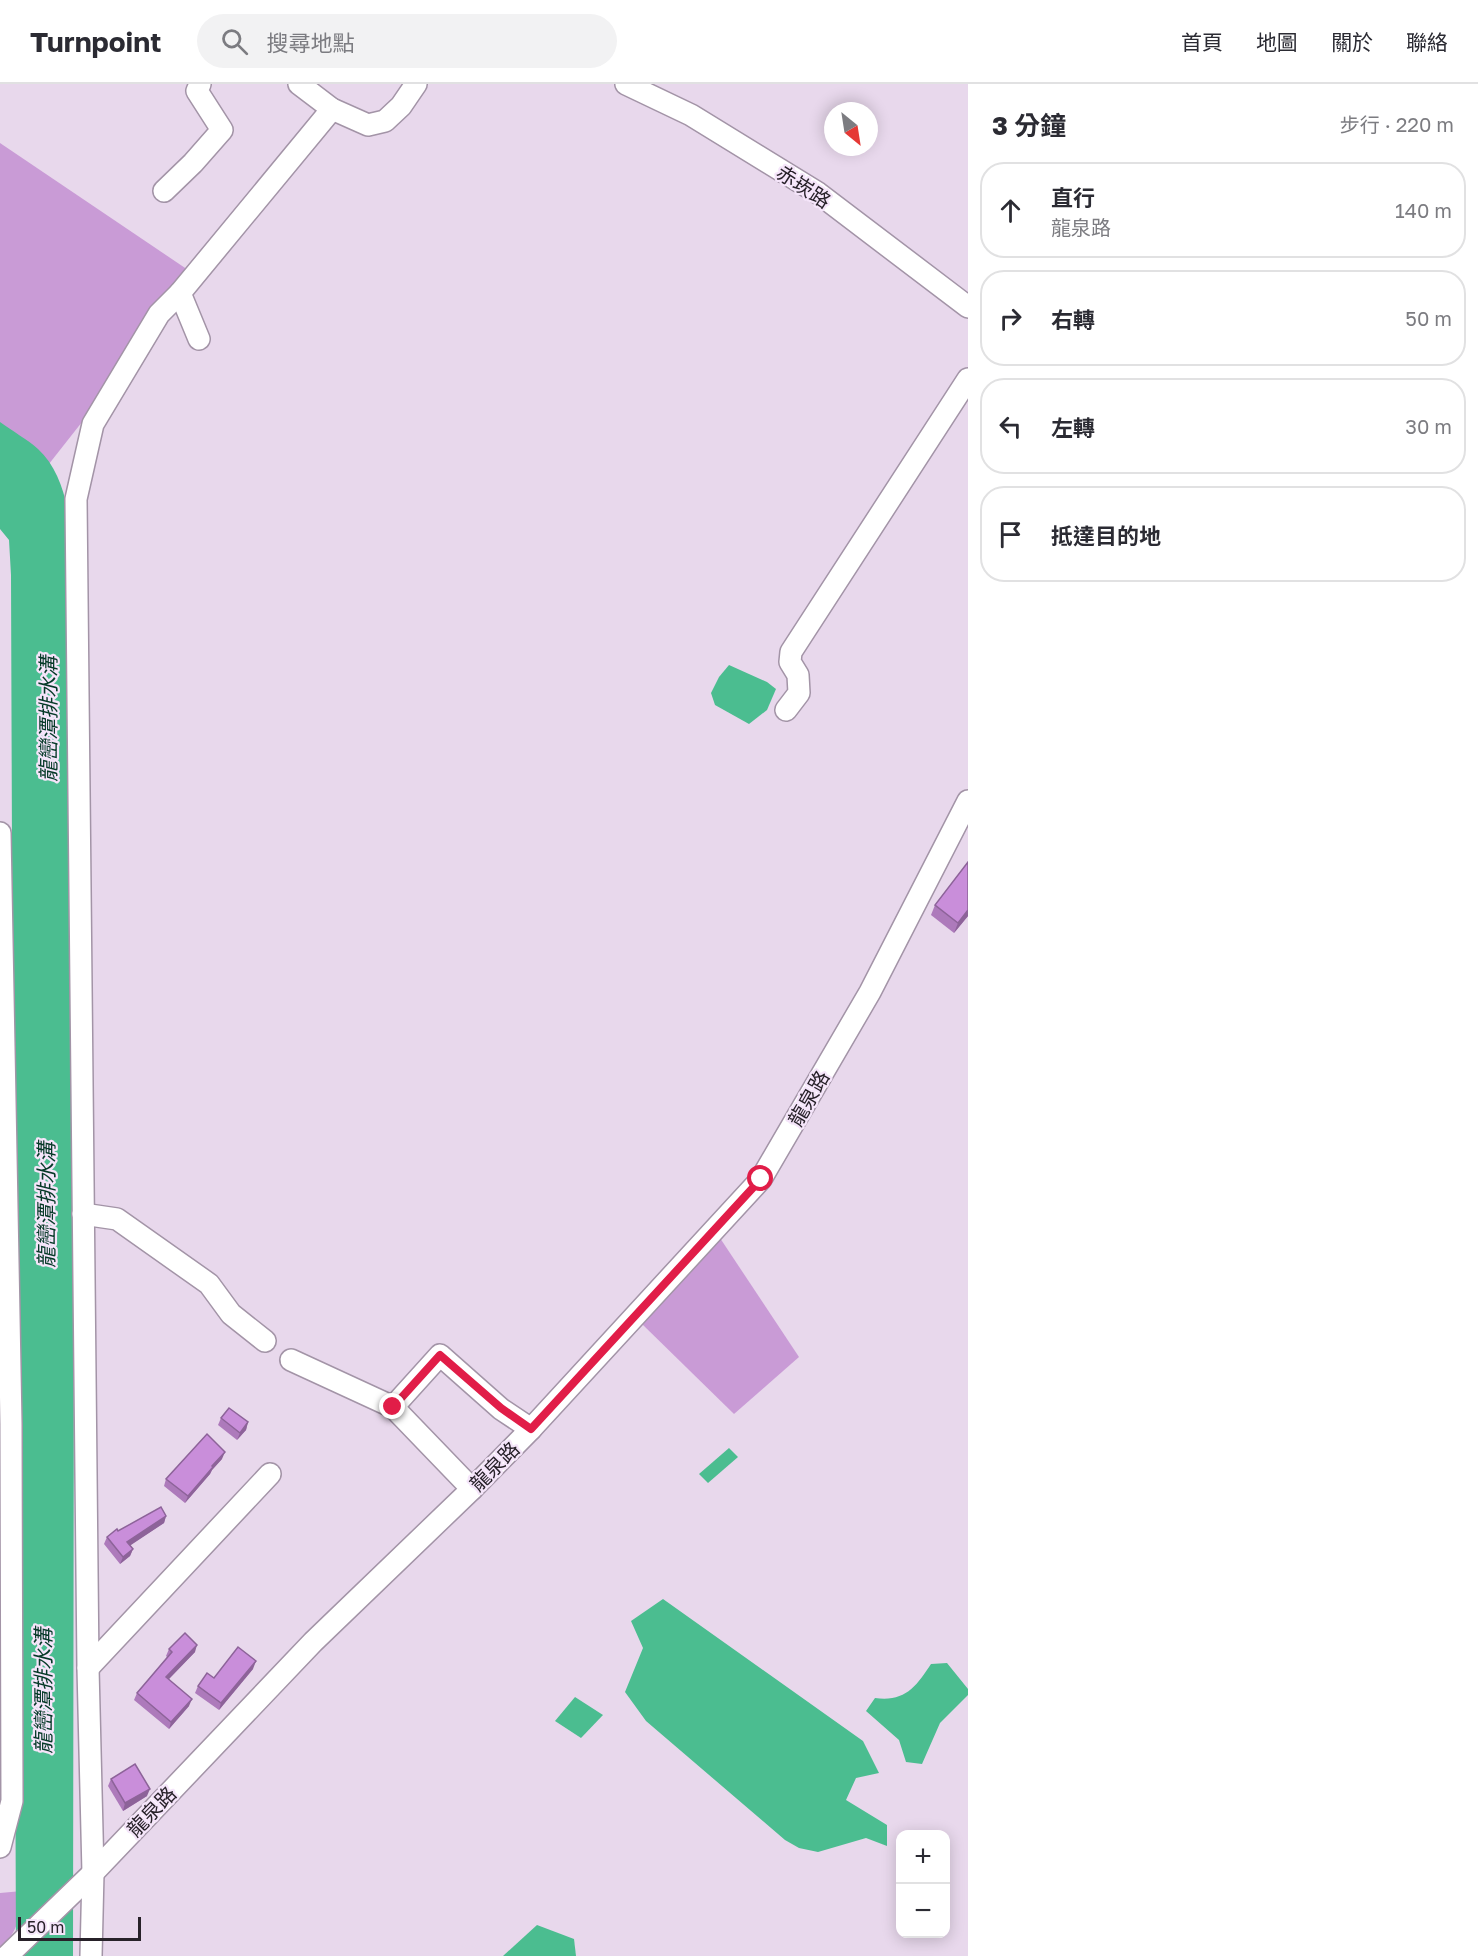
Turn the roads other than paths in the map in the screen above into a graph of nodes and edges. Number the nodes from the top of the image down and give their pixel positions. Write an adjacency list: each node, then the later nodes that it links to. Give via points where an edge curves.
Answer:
1 (200, 84): 6 (street, via 197,91 222,130)
2 (299, 84): 5 (street)
3 (416, 84): 5 (street, via 385,121 368,125)
4 (627, 84): 8 (street, 赤崁路, via 691,115 818,193)
5 (332, 109): 7 (street)
6 (164, 191)
7 (180, 293): 9 (street); 14 (street, via 159,314 93,424 76,499)
8 (968, 307)
9 (199, 339)
10 (968, 379): 11 (street, via 791,652 799,693)
11 (786, 710)
12 (966, 807): 19 (street, 龍泉路, via 870,992 761,1179)
13 (0, 833): 18 (street)
14 (83, 1214): 15 (street, via 117,1219 209,1284 231,1314); 22 (street)
15 (265, 1341)
16 (291, 1360): 17 (street)
17 (393, 1407): 19 (street, via 440,1355); 21 (street)
18 (6, 1424): 23 (street, via 12,1801)
19 (531, 1429): 21 (street, 龍泉路)
20 (270, 1474): 22 (street)
21 (472, 1489): 24 (street, 龍泉路, via 313,1642)
22 (88, 1668): 24 (street)
23 (0, 1847)
24 (93, 1873): 25 (street, 龍泉路); 26 (street)
25 (8, 1955)
26 (91, 1956)

